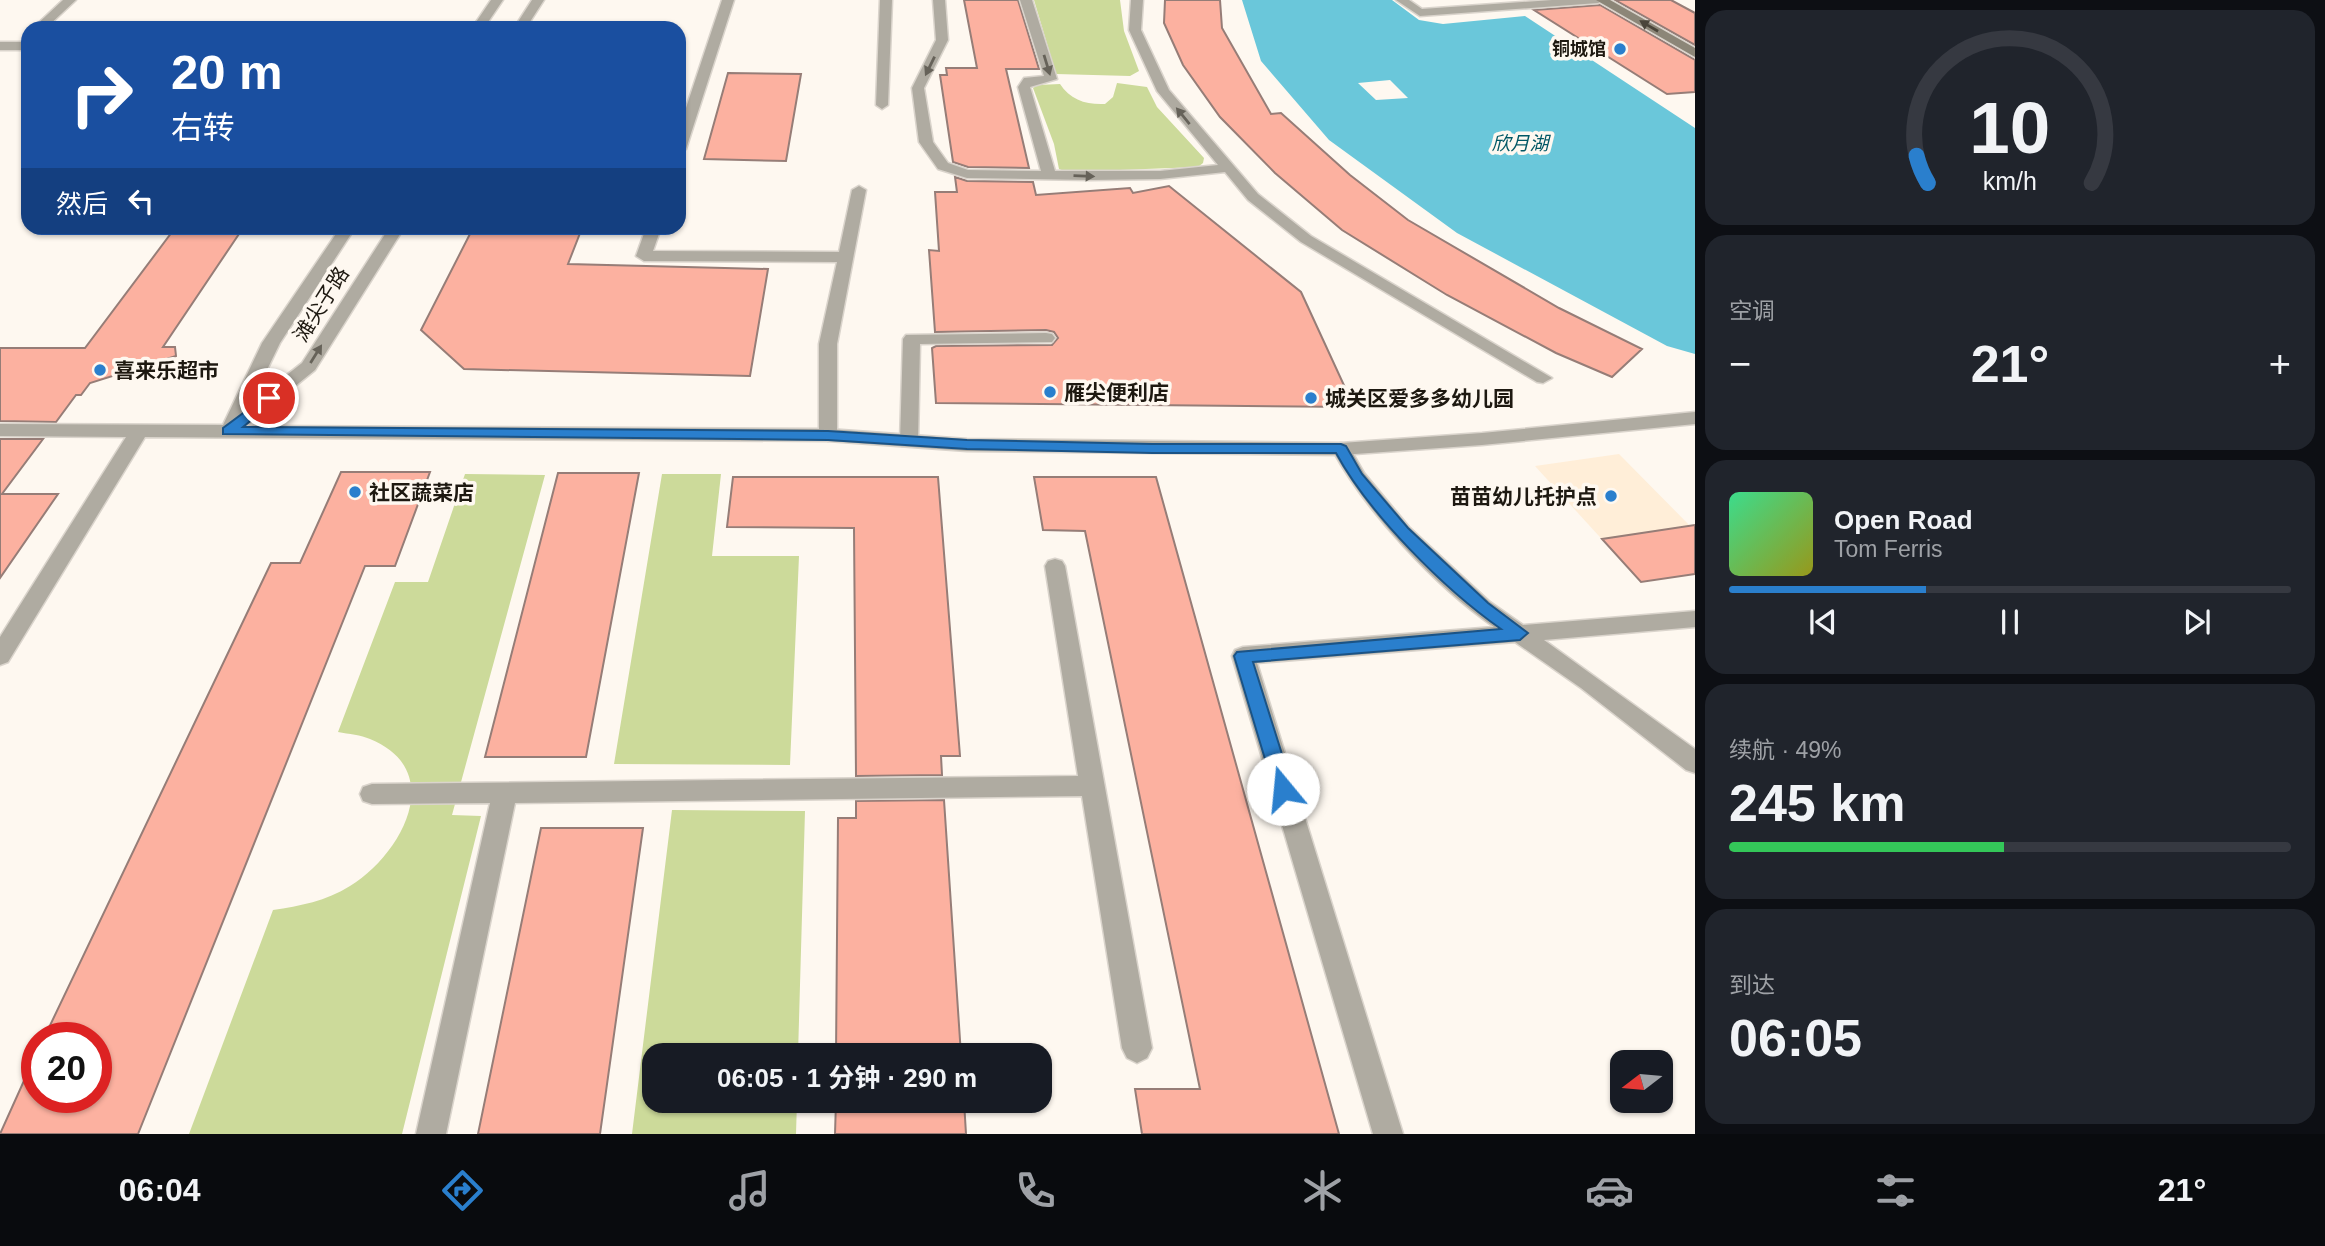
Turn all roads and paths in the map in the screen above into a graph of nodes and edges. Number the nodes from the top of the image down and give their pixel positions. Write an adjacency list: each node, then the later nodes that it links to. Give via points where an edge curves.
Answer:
1 (70, 0): 11 (street)
2 (497, 0): 12 (street)
3 (538, 0): 13 (street)
4 (728, 0): 18 (street)
5 (886, 0): 17 (street)
6 (939, 0): 20 (street, one-way to 20, via 942,40 918,88 926,142 943,166 967,174)
7 (1026, 0): 20 (street, one-way to 20, via 1051,79 1028,82 1024,87)
8 (1137, 0): 19 (street, one-way to 8, via 1163,91 1135,30)
9 (1402, 0): 10 (street, via 1420,13)
10 (1600, 0): 16 (main road, one-way to 10)
11 (47, 21)
12 (483, 21)
13 (524, 21)
14 (0, 46): 15 (street)
15 (21, 46)
16 (1695, 52)
17 (882, 106)
18 (686, 128)
19 (1227, 168): 20 (street, one-way to 19, via 1160,175); 27 (street, via 1253,197 1306,239)
20 (1049, 174)
21 (859, 190): 25 (street)
22 (343, 235): 31 (street, 滩尖子路, via 271,344)
23 (392, 235): 31 (street, 滩尖子路, one-way to 23, via 309,366)
24 (651, 235): 25 (street, via 644,256)
25 (844, 257): 32 (street, via 828,344)
26 (1046, 338): 33 (street, via 912,339)
27 (1543, 378)
28 (1695, 418): 34 (street)
29 (0, 430): 30 (street)
30 (139, 430): 31 (street); 38 (street)
31 (228, 431): 32 (street)
32 (828, 435): 33 (street)
33 (909, 442): 34 (street)
34 (1341, 449): 37 (street, via 1356,476 1402,531 1482,608)
35 (1055, 566): 40 (street)
36 (1695, 619): 37 (street)
37 (1520, 633): 39 (street); 45 (street, via 1243,656)
38 (0, 656)
39 (1695, 763)
40 (1092, 786): 41 (street); 43 (street)
41 (505, 792): 42 (street); 44 (street)
42 (372, 794)
43 (1137, 1048)
44 (431, 1134)
45 (1388, 1134)

